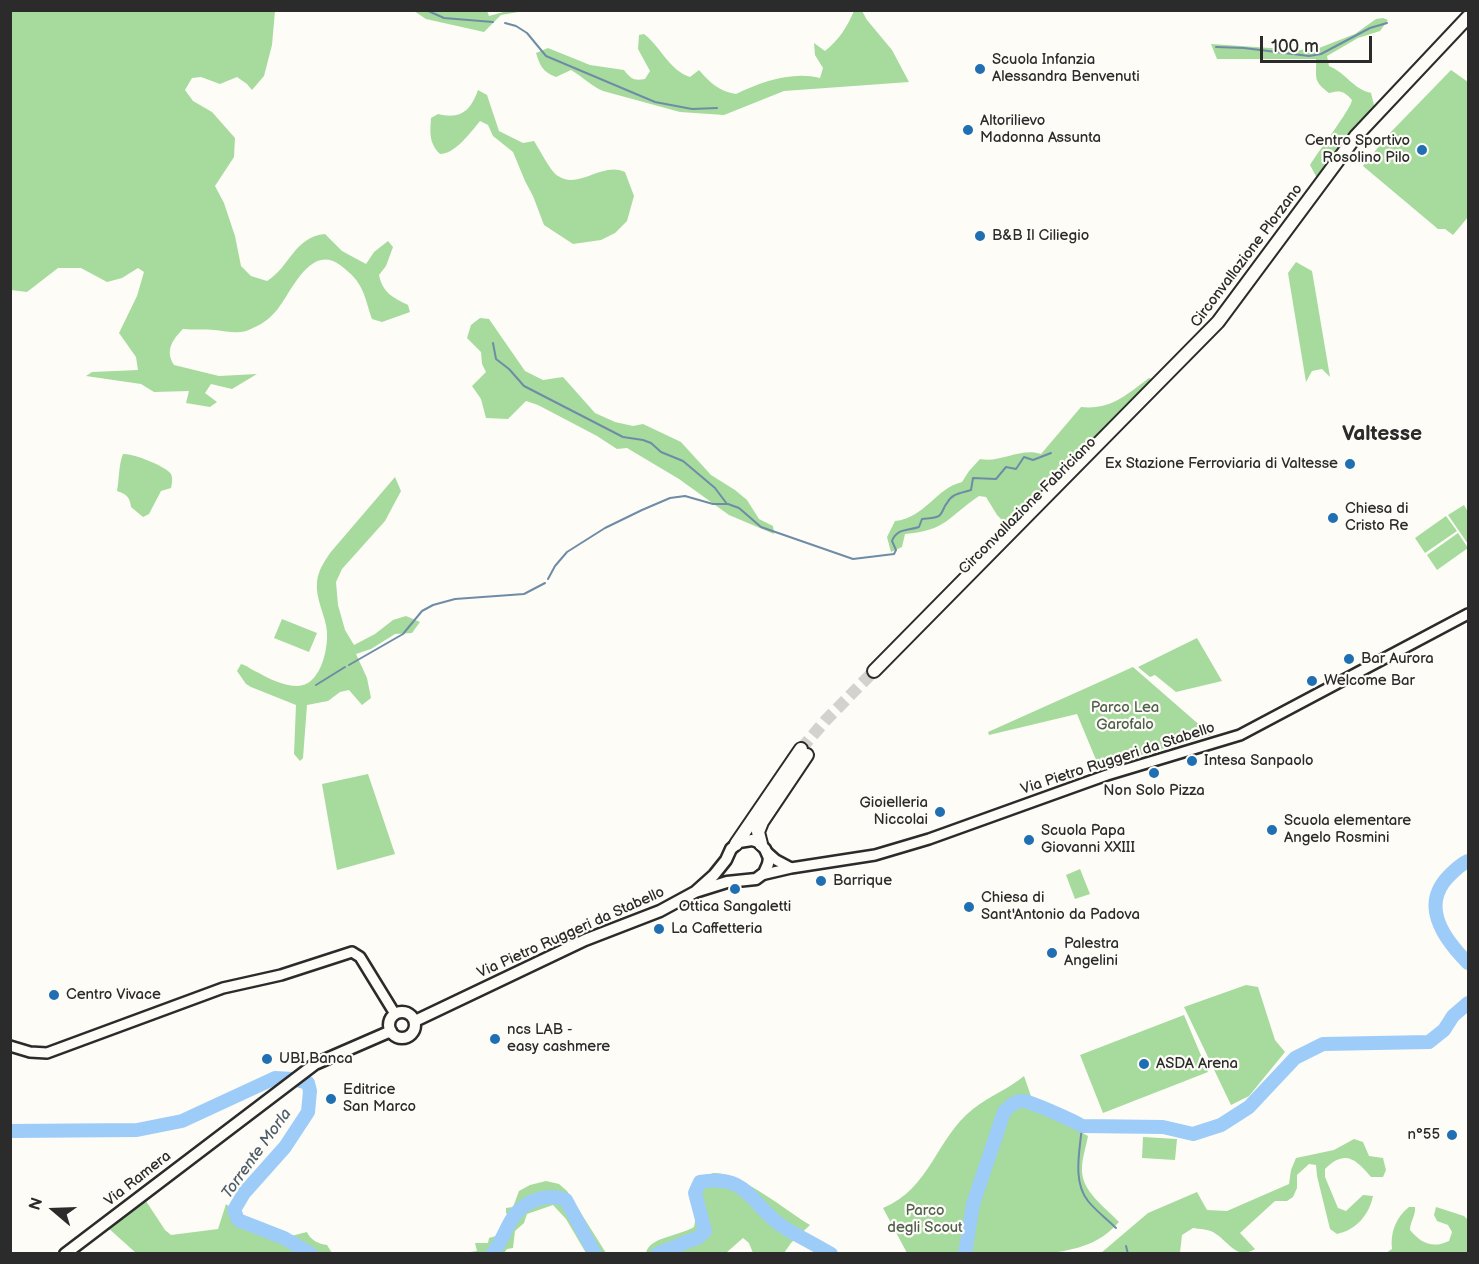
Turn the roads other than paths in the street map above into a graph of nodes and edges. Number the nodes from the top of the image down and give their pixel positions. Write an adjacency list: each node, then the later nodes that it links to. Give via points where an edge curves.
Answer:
1 (1468, 17): 3 (highway, Circonvallazione Plorzano, via 1356,136)
2 (1468, 28): 3 (highway, Circonvallazione Plorzano, via 1361,141 1242,304)
3 (1194, 353): 5 (highway, Circonvallazione Fabriciano)
4 (1468, 614): 9 (street, Via Pietro Ruggeri da Stabello, via 1240,735 1107,775 929,839)
5 (877, 674)
6 (736, 844): 7 (main road, via 748,839); 7 (highway, via 804,751 762,822 758,832); 8 (main road)
7 (764, 848): 9 (street); 10 (main road, via 768,864)
8 (728, 855): 11 (main road, via 731,872); 12 (main road)
9 (791, 868): 10 (street, Via Pietro Ruggeri da Stabello)
10 (761, 875): 11 (main road, Via Pietro Ruggeri da Stabello, via 752,880)
11 (742, 879): 12 (main road, Via Pietro Ruggeri da Stabello)
12 (695, 892): 14 (main road, Via Pietro Ruggeri da Stabello)
13 (395, 1014): 14 (main road, via 407,1012); 15 (main road, via 389,1022); 16 (street, via 360,957 352,952 281,975 223,988 47,1053)
14 (415, 1021): 15 (main road, Via Pietro Ruggeri da Stabello, via 414,1032 408,1037 400,1038)
15 (391, 1031): 17 (main road, Via Ramera, via 304,1071)
16 (10, 1046)
17 (65, 1254)

